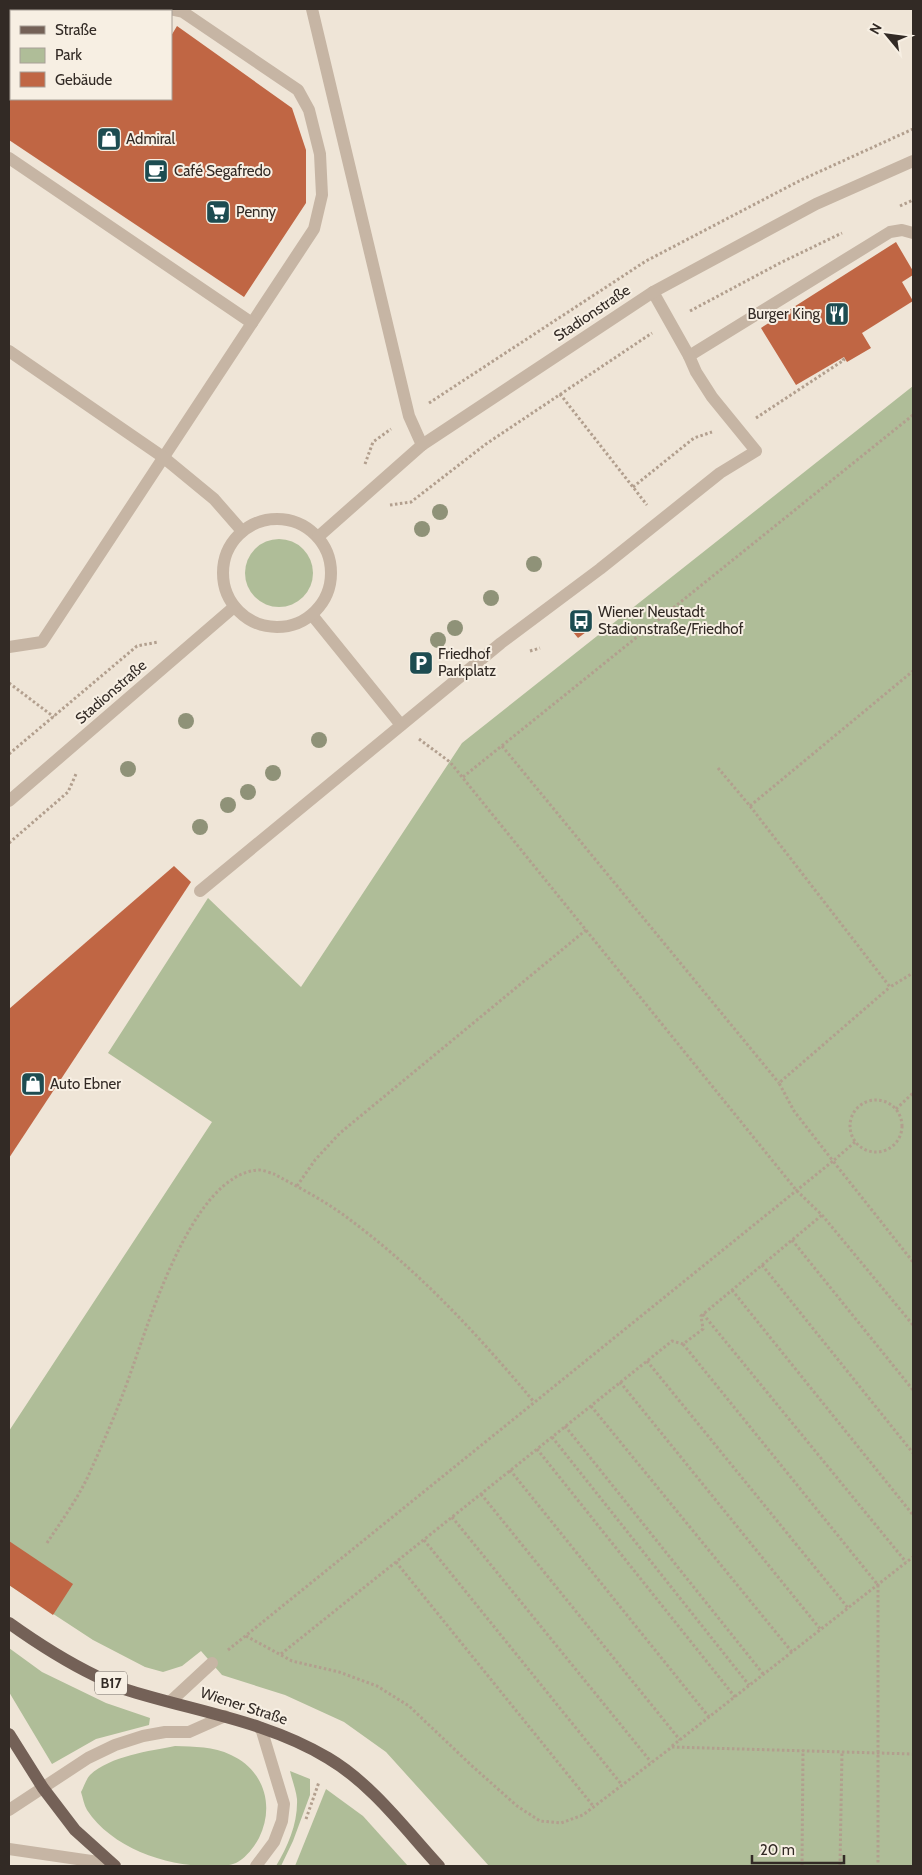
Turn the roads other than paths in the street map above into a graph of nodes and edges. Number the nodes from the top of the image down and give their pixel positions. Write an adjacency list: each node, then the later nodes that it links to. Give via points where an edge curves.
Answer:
1 (169, 9): 7 (street, via 183,12 298,90 309,110 320,154 322,195 314,229)
2 (312, 9): 10 (street, via 409,416)
3 (9, 158): 7 (street)
4 (913, 161): 6 (street, Stadionstraße, via 816,204)
5 (913, 233): 9 (street, via 902,230 890,232)
6 (653, 292): 9 (street); 10 (street, Stadionstraße)
7 (252, 322): 11 (street)
8 (9, 351): 11 (street)
9 (689, 356): 17 (street, via 712,397 756,451 720,474)
10 (422, 444): 13 (street, Stadionstraße)
11 (163, 458): 12 (street, via 214,498); 16 (street, via 42,642)
12 (242, 531): 13 (street, via 263,520 284,519 305,526); 14 (street, via 230,546 222,569 225,591)
13 (318, 537): 15 (street, via 328,554 331,578 323,602)
14 (234, 607): 15 (street, via 250,622 270,628 293,626); 18 (street, Stadionstraße)
15 (312, 615): 17 (street)
16 (9, 647)
17 (401, 725): 19 (street)
18 (9, 801)
19 (200, 891)
20 (9, 1623): 22 (main road, Wiener Straße / B17, via 68,1662 122,1688)
21 (212, 1663): 22 (street)
22 (171, 1701): 23 (main road, Wiener Straße / B17)
23 (225, 1716): 24 (main road, Wiener Straße / B17); 26 (street, via 189,1732 165,1732 115,1745 88,1758)
24 (261, 1728): 30 (street, via 284,1804 274,1842); 31 (main road, Wiener Straße / B17, via 294,1740 349,1772)
25 (9, 1734): 26 (main road)
26 (43, 1788): 27 (street); 29 (main road, via 75,1830)
27 (9, 1810)
28 (9, 1849): 29 (street)
29 (113, 1866)
30 (256, 1866)
31 (439, 1866)

